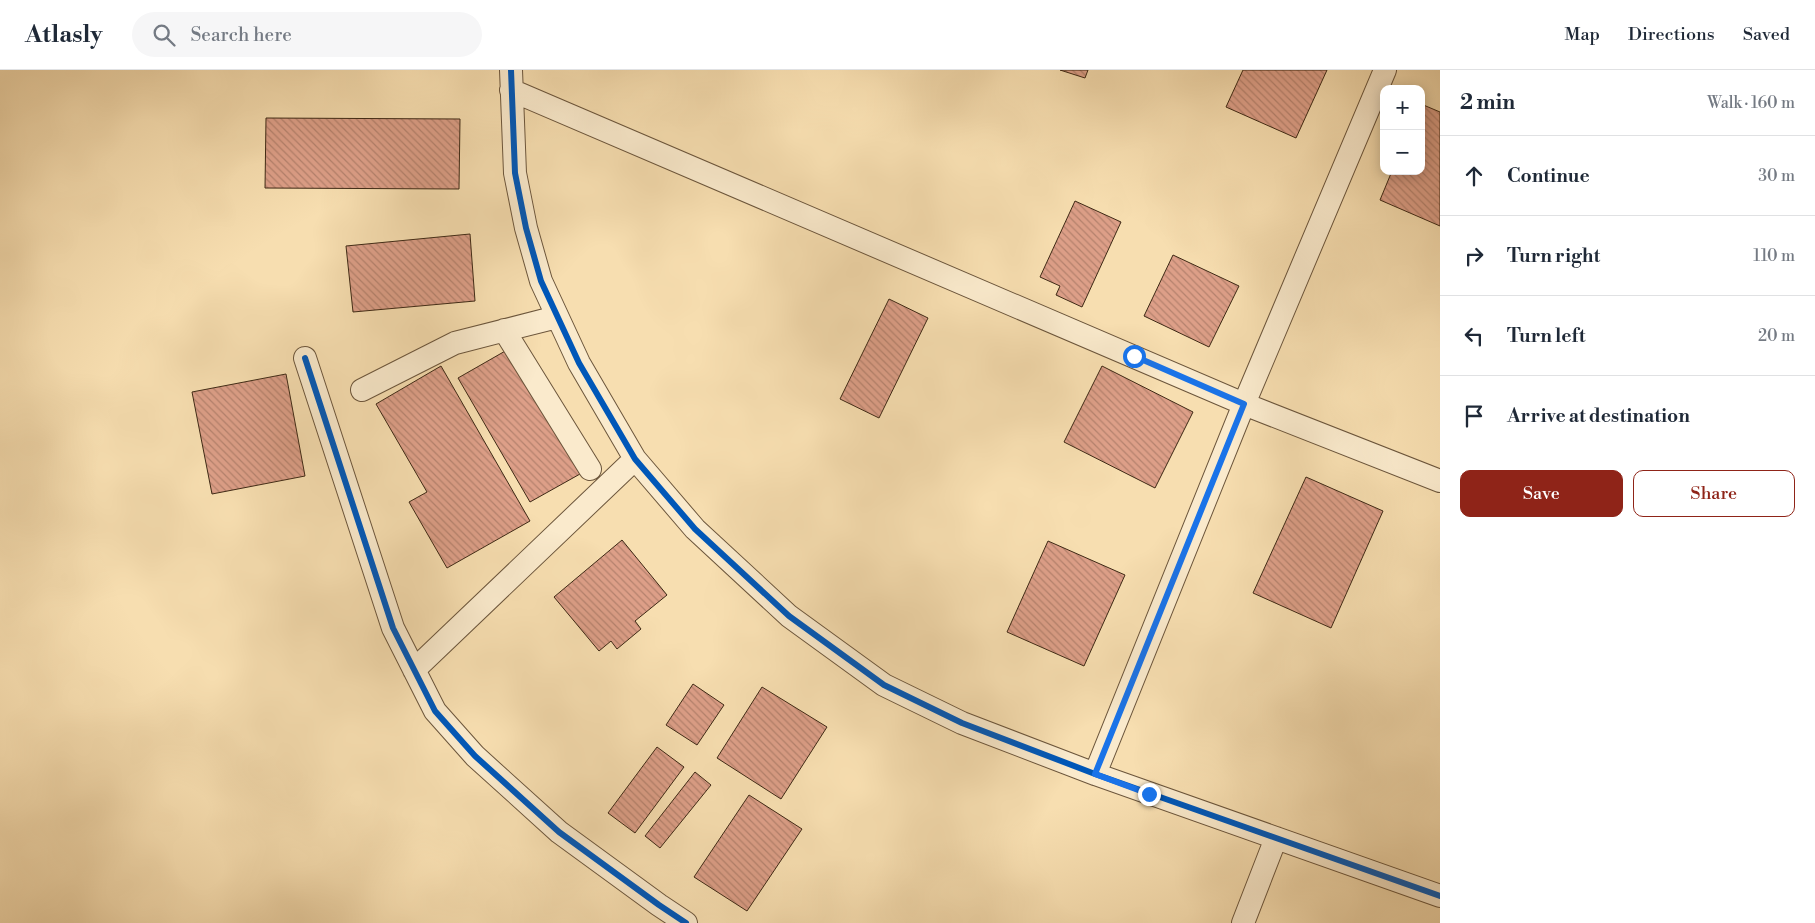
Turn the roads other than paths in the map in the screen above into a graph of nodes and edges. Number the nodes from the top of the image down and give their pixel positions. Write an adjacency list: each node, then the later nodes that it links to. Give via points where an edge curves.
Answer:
1 (1385, 70): 7 (street)
2 (511, 80): 3 (street, via 516,182 539,272); 7 (street)
3 (557, 317): 4 (street); 8 (street, via 579,364)
4 (504, 330): 6 (street, via 454,342); 9 (street)
5 (305, 358): 11 (street, via 393,628)
6 (362, 390)
7 (1244, 404): 10 (street); 12 (street)
8 (635, 459): 11 (street); 12 (street, via 695,529 789,616 884,685 962,723)
9 (590, 469)
10 (1440, 481)
11 (414, 670): 15 (street, via 435,710 475,756 559,832)
12 (1095, 774): 13 (street)
13 (1276, 838): 14 (street); 16 (street)
14 (1440, 896)
15 (686, 923)
16 (1243, 923)

